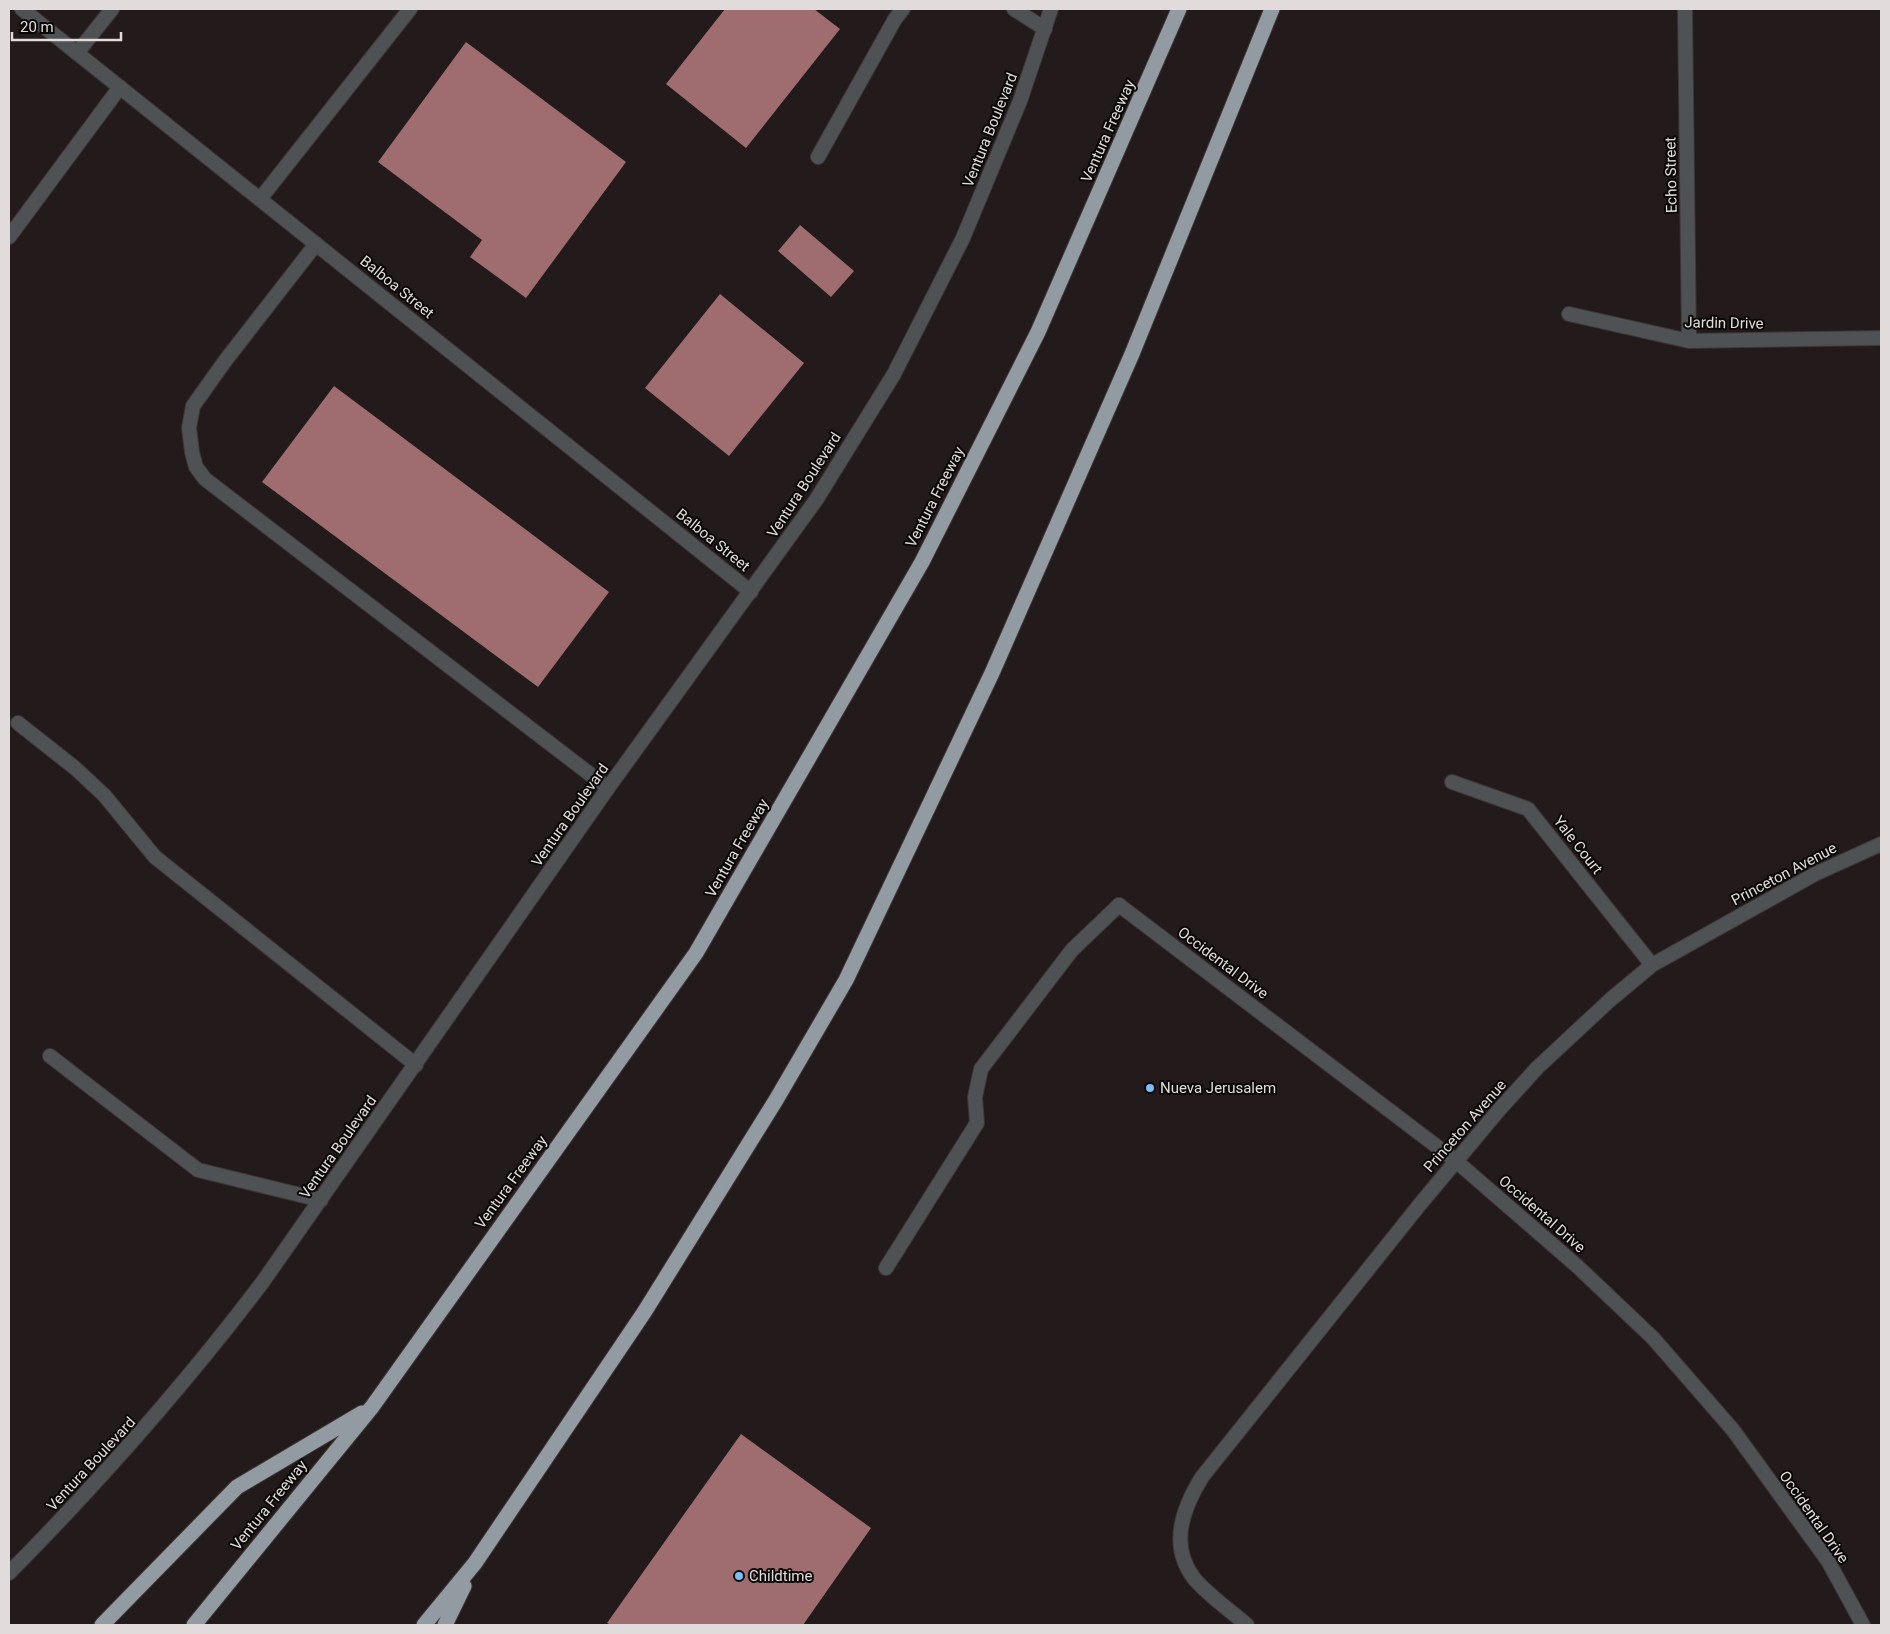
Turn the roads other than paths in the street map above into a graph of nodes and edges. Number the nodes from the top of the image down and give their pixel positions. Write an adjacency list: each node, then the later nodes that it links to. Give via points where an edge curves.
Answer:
1 (22, 9): 11 (street, Balboa Street)
2 (112, 9): 11 (street)
3 (410, 9): 14 (street)
4 (903, 9): 13 (street)
5 (1014, 9): 10 (street)
6 (1051, 9): 10 (street, Ventura Boulevard)
7 (1179, 9): 31 (highway, Ventura Freeway, via 1038,332 922,562 819,744 696,953)
8 (1272, 9): 32 (highway, via 1124,372 992,673 846,980 645,1311)
9 (1685, 9): 19 (street, Echo Street)
10 (1045, 29): 20 (street, Ventura Boulevard, via 1020,101 963,238 894,374 816,500)
11 (77, 53): 12 (street, Balboa Street)
12 (120, 87): 14 (street, Balboa Street); 15 (street)
13 (818, 157)
14 (260, 199): 16 (street, Balboa Street)
15 (9, 237)
16 (316, 244): 20 (street, Balboa Street); 23 (street, via 193,406 189,428 196,467 205,479)
17 (1569, 314): 19 (street, Jardin Drive)
18 (1881, 338): 19 (street, Jardin Drive)
19 (1689, 341)
20 (751, 592): 23 (street, Ventura Boulevard)
21 (18, 724): 27 (street, via 104,795 155,857)
22 (1452, 782): 25 (street, Yale Court, via 1528,809)
23 (608, 788): 27 (street, Ventura Boulevard)
24 (1879, 848): 25 (street, Princeton Avenue, via 1815,874)
25 (1652, 965): 28 (street, Princeton Avenue, via 1538,1068)
26 (50, 1056): 29 (street, via 198,1170)
27 (416, 1065): 29 (street, Ventura Boulevard)
28 (1456, 1161): 30 (street, Occidental Drive, via 1119,905 1072,950 981,1069 975,1097 977,1123); 38 (street, Princeton Avenue, via 1202,1477 1188,1499 1181,1522 1182,1555 1193,1577); 39 (street, Occidental Drive, via 1577,1266 1653,1338 1733,1430 1828,1561)
29 (321, 1200): 33 (street, Ventura Boulevard, via 209,1352 156,1416)
30 (886, 1268)
31 (372, 1407): 34 (highway, via 237,1487); 35 (highway, Ventura Freeway)
32 (475, 1564): 36 (highway); 37 (highway)
33 (9, 1574)
34 (102, 1625)
35 (194, 1625)
36 (424, 1625)
37 (445, 1625)
38 (1247, 1625)
39 (1863, 1625)

